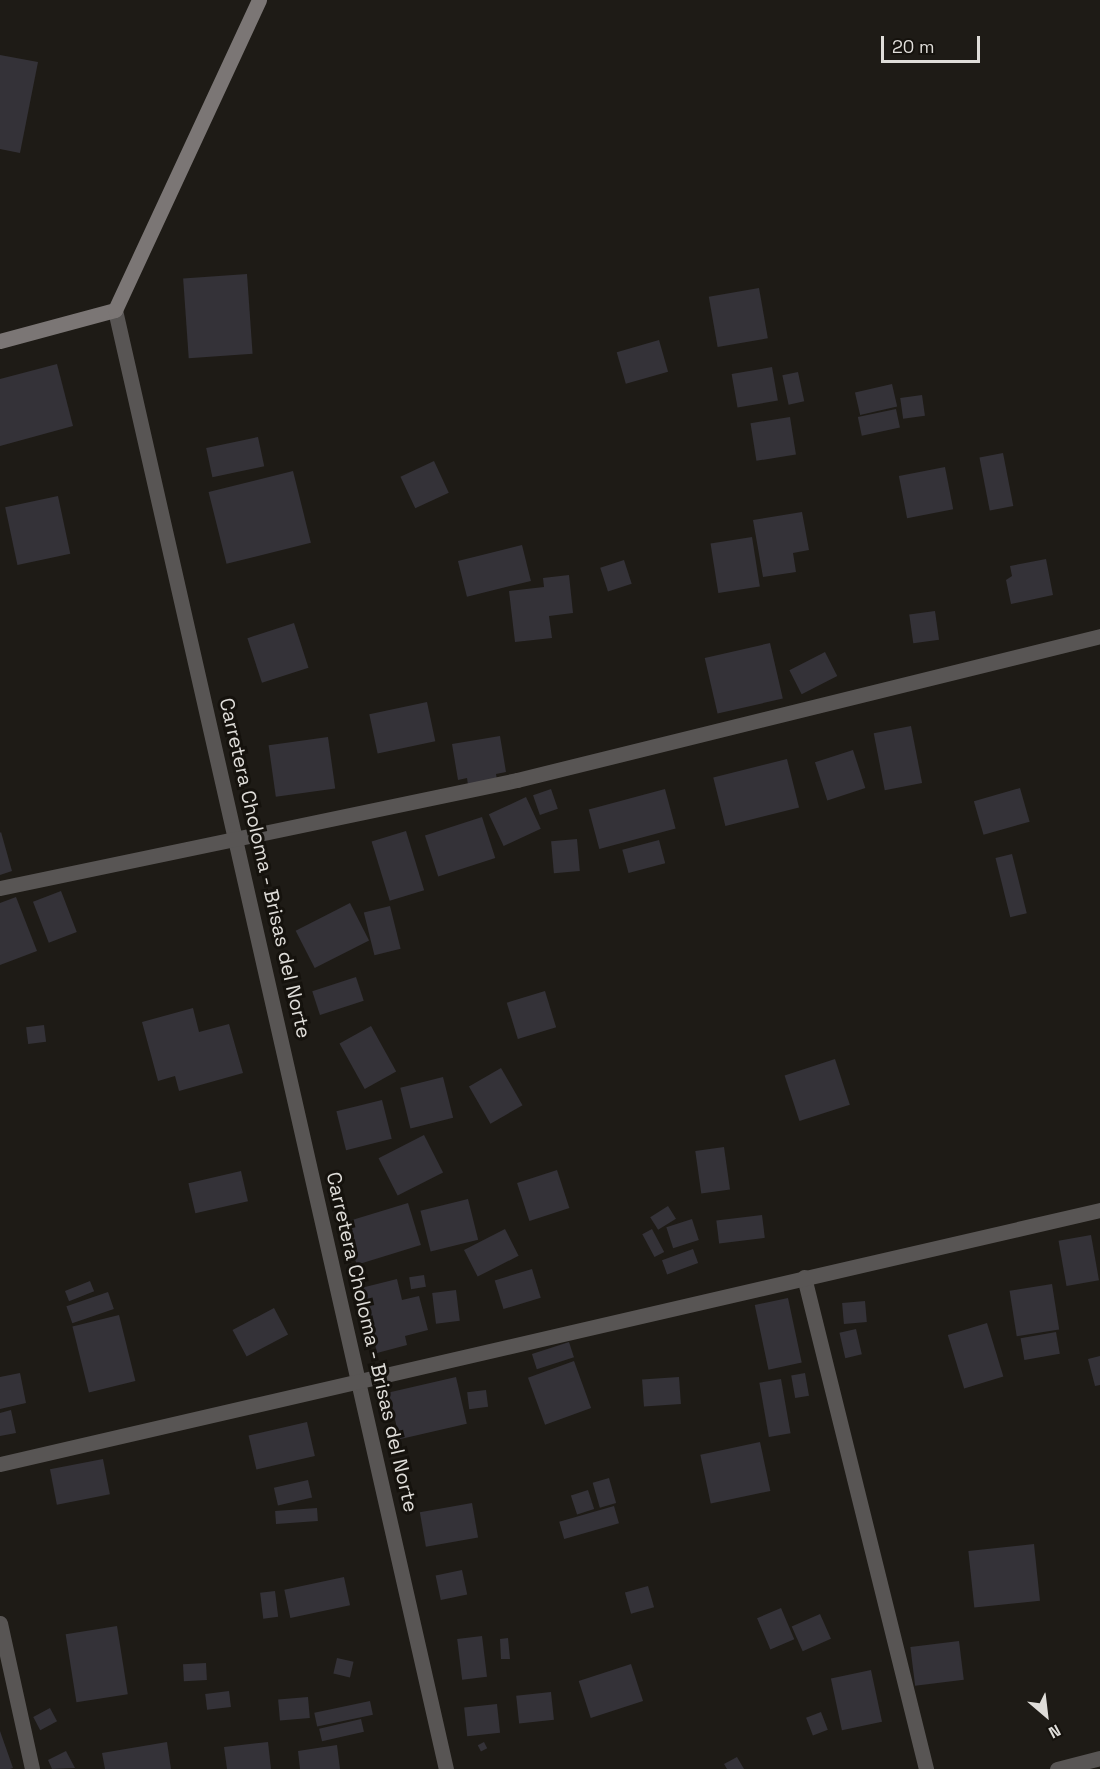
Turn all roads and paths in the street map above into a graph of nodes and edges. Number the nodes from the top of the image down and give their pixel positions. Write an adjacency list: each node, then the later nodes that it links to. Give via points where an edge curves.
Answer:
1 (259, 0): 2 (street)
2 (115, 310): 3 (street); 5 (street, Carretera Choloma - Brisas del Norte)
3 (0, 341)
4 (1100, 636): 5 (street, via 517,780)
5 (236, 836): 6 (street); 9 (street, Carretera Choloma - Brisas del Norte)
6 (0, 888)
7 (1100, 1210): 8 (street)
8 (804, 1277): 9 (street); 15 (street)
9 (360, 1384): 10 (street); 14 (street, Carretera Choloma - Brisas del Norte)
10 (0, 1464)
11 (0, 1623): 13 (street)
12 (1100, 1758): 16 (street)
13 (32, 1769)
14 (446, 1769)
15 (926, 1769)
16 (1057, 1769)

